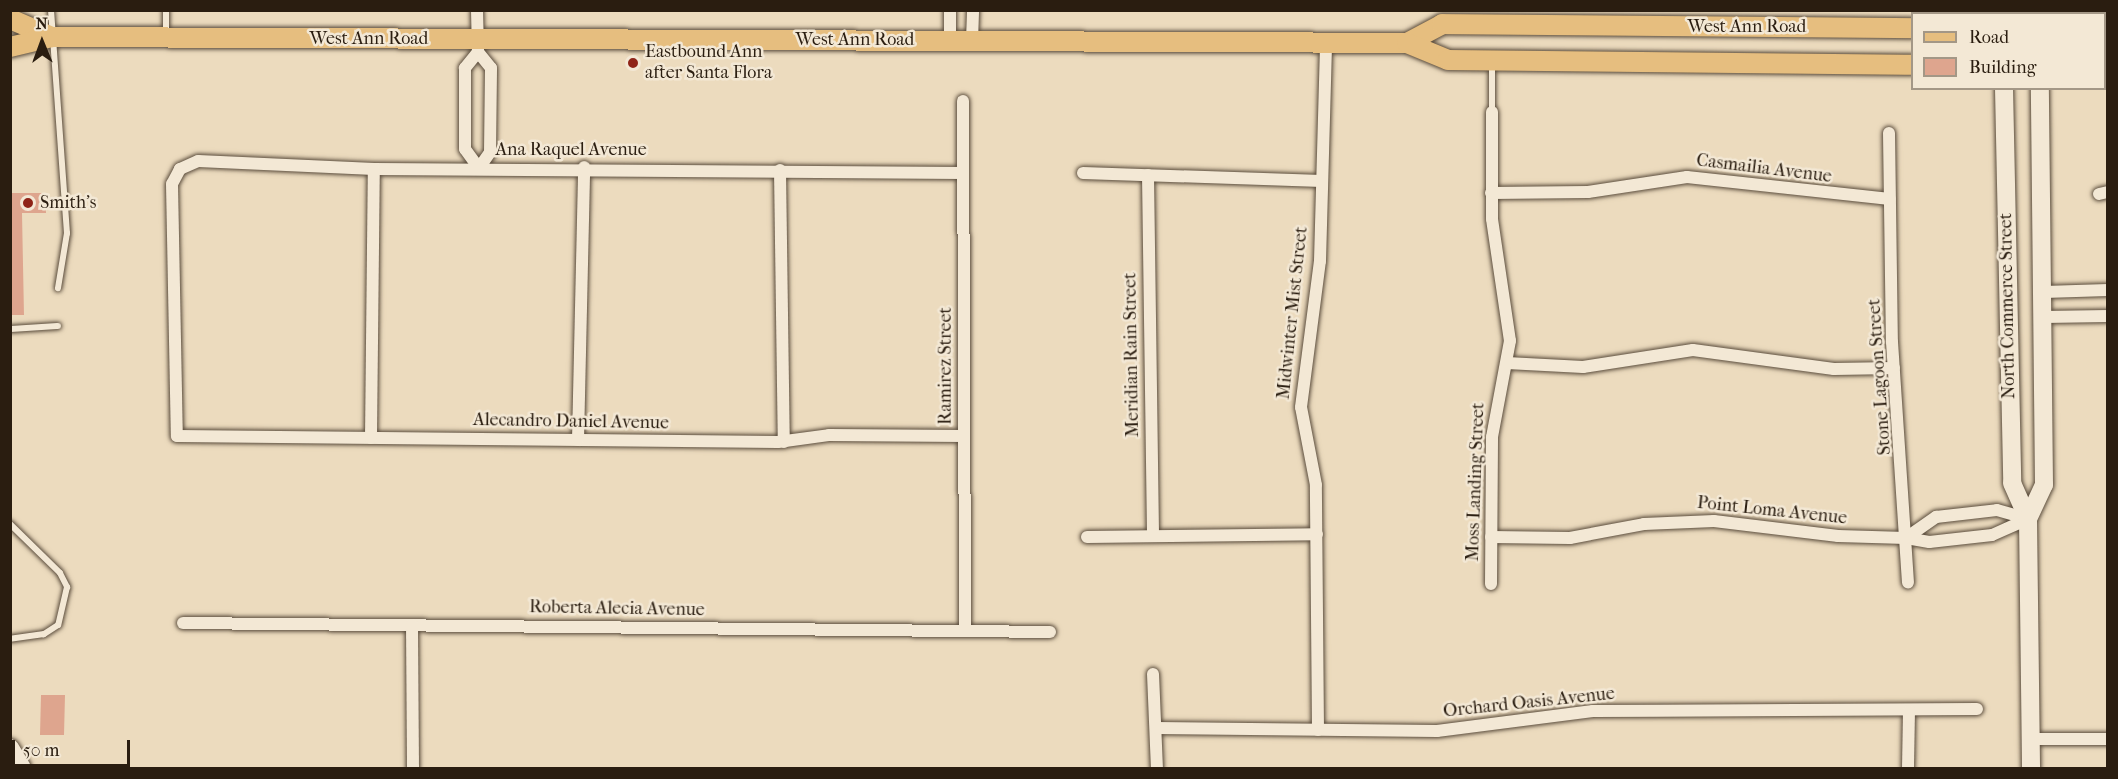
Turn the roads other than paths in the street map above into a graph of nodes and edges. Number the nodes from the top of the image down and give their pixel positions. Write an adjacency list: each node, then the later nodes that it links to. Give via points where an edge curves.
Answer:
1 (51, 10): 8 (lane)
2 (166, 10): 9 (lane)
3 (477, 10): 14 (street)
4 (950, 10): 10 (street)
5 (973, 10): 11 (street)
6 (10, 19): 8 (main road, West Ann Road)
7 (1911, 28): 13 (main road, West Ann Road, via 1442,24)
8 (52, 37): 9 (main road, West Ann Road); 15 (main road, West Ann Road); 33 (lane, via 68,233)
9 (166, 38): 14 (main road, West Ann Road)
10 (950, 41): 11 (main road, West Ann Road); 14 (main road, West Ann Road)
11 (972, 41): 12 (main road, West Ann Road)
12 (1326, 42): 13 (main road, West Ann Road); 30 (street, Midwinter Mist Street)
13 (1407, 43): 16 (main road, West Ann Road, via 1448,60)
14 (478, 45): 24 (street, via 491,69 490,152); 24 (street, via 465,68 465,149)
15 (10, 47)
16 (1492, 60): 17 (main road, West Ann Road); 21 (lane, Moss Landing Street)
17 (1911, 65)
18 (2004, 90): 47 (main road, North Commerce Street, via 2012,483)
19 (2040, 90): 35 (main road, North Commerce Street)
20 (963, 100): 27 (street, Ramirez Street)
21 (1492, 112): 31 (street, Moss Landing Street)
22 (1888, 134): 32 (street, Stone Lagoon Street)
23 (584, 167): 24 (street, Ana Raquel Avenue); 26 (street, Ana Raquel Avenue); 45 (street)
24 (479, 168): 25 (street, Ana Raquel Avenue)
25 (374, 169): 42 (street, Ana Raquel Avenue, via 198,161 180,169 172,184); 44 (street)
26 (780, 170): 27 (street, Ana Raquel Avenue); 46 (street)
27 (963, 173): 43 (street, Ramirez Street)
28 (1083, 173): 29 (street)
29 (1148, 176): 30 (street); 50 (street, Meridian Rain Street)
30 (1322, 180): 49 (street, Midwinter Mist Street, via 1320,261 1301,407 1314,465)
31 (1491, 193): 32 (street, Casmailia Avenue, via 1588,192 1686,177); 40 (street, Moss Landing Street, via 1510,325)
32 (1890, 199): 41 (street, Stone Lagoon Street)
33 (58, 288)
34 (2108, 290): 35 (street)
35 (2044, 292): 37 (main road, North Commerce Street)
36 (2108, 316): 37 (street)
37 (2044, 317): 47 (main road, North Commerce Street, via 2044,485)
38 (58, 327): 39 (lane)
39 (10, 329)
40 (1507, 363): 41 (street, via 1583,367 1693,350 1834,369); 52 (street, Moss Landing Street, via 1492,437)
41 (1894, 368): 53 (street, Stone Lagoon Street)
42 (177, 436): 44 (street, Alecandro Daniel Avenue)
43 (964, 436): 46 (street, Alecandro Daniel Avenue, via 829,435); 58 (street, Ramirez Street)
44 (371, 438): 45 (street, Alecandro Daniel Avenue)
45 (578, 440): 46 (street, Alecandro Daniel Avenue)
46 (784, 442)
47 (2028, 519): 53 (street, Point Loma Avenue, via 1992,535 1929,542); 53 (street, via 1997,510 1936,518); 66 (main road, North Commerce Street)
48 (10, 524): 60 (lane, via 60,573 67,587 58,625 44,634)
49 (1317, 534): 50 (street); 65 (street, Midwinter Mist Street)
50 (1153, 535): 51 (street)
51 (1087, 537)
52 (1491, 537): 53 (street, Point Loma Avenue, via 1570,538 1644,524 1714,520 1838,536); 55 (street, Moss Landing Street)
53 (1906, 538): 54 (street, Stone Lagoon Street)
54 (1908, 582)
55 (1491, 584)
56 (183, 623): 57 (street, Roberta Alecia Avenue)
57 (412, 625): 58 (street, Roberta Alecia Avenue); 70 (street)
58 (965, 631): 59 (street, Roberta Alecia Avenue)
59 (1050, 632)
60 (10, 639)
61 (1153, 674): 64 (street)
62 (1977, 709): 63 (street, Orchard Oasis Avenue)
63 (1909, 711): 65 (street, Orchard Oasis Avenue, via 1593,711 1437,731); 72 (street)
64 (1156, 728): 65 (street, Orchard Oasis Avenue); 71 (street)
65 (1318, 730)
66 (2030, 739): 67 (street); 73 (main road, North Commerce Street)
67 (2108, 739)
68 (10, 747): 69 (main road)
69 (22, 768)
70 (413, 768)
71 (1157, 768)
72 (1908, 768)
73 (2031, 768)

